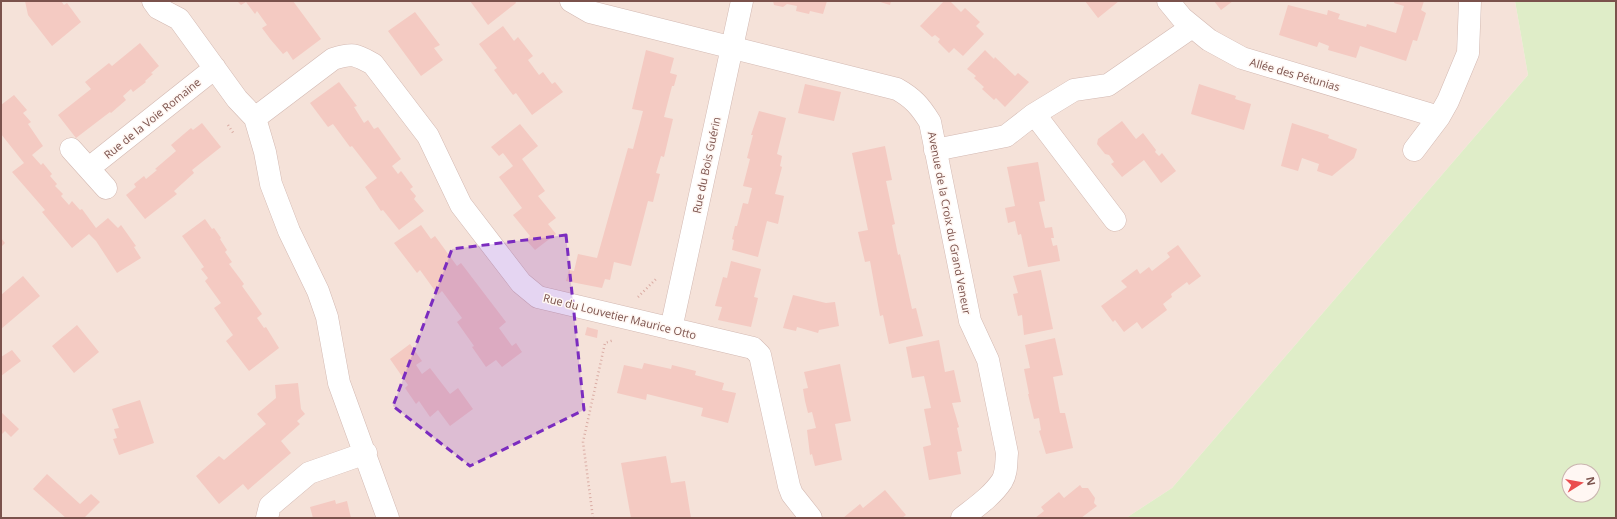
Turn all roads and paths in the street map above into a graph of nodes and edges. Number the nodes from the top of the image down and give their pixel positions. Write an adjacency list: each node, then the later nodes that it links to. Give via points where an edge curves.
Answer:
1 (153, 1): 8 (street, via 158,8 179,19)
2 (571, 1): 7 (street, Avenue de la Croix du Grand Veneur, via 590,12)
3 (742, 1): 7 (street, Rue du Bois Guérin)
4 (1168, 1): 6 (street, Allée des Pétunias)
5 (1470, 1): 10 (street, via 1468,52)
6 (1192, 27): 9 (street, via 1108,84 1074,90); 10 (street, Allée des Pétunias, via 1209,40 1242,58)
7 (732, 48): 13 (street, Avenue de la Croix du Grand Veneur, via 897,89 922,109 930,122); 18 (street, Rue du Bois Guérin)
8 (215, 68): 11 (street, via 237,99); 15 (street, Rue de la Voie Romaine)
9 (1033, 115): 13 (street, via 1006,136); 17 (street)
10 (1439, 117): 14 (street)
11 (255, 118): 18 (street, Rue du Louvetier Maurice Otto, via 333,59 348,54 361,57 373,64 428,136 461,205 521,283 538,297); 20 (street, via 266,152 271,184 327,317 340,383)
12 (71, 149): 15 (street)
13 (935, 150): 25 (street, Avenue de la Croix du Grand Veneur, via 970,321 988,360 1007,453 1002,481 986,499)
14 (1414, 150)
15 (90, 168): 16 (street)
16 (106, 188)
17 (1115, 220)
18 (671, 329): 24 (street, Rue du Louvetier Maurice Otto, via 753,348 760,355 789,486 792,494)
19 (616, 339): 23 (path, via 605,343 583,442)
20 (366, 453): 21 (street, via 309,473 270,506); 22 (street)
21 (267, 518)
22 (388, 518)
23 (593, 518)
24 (811, 518)
25 (962, 518)

